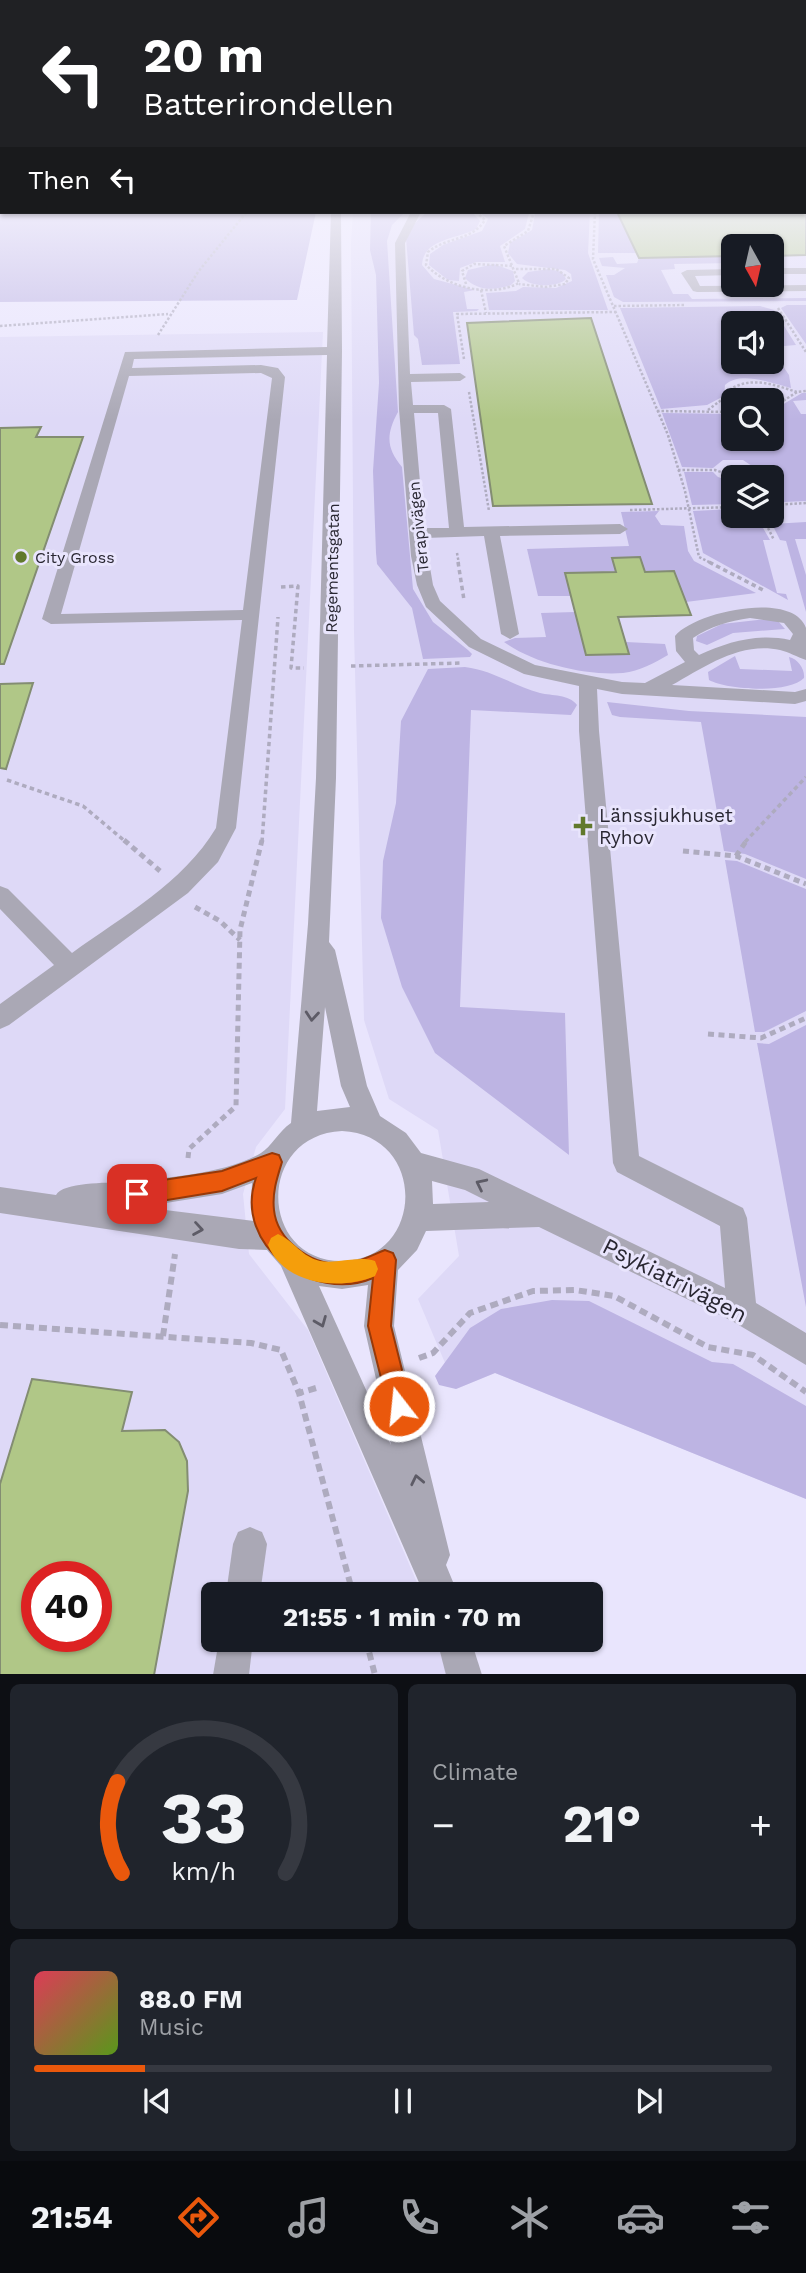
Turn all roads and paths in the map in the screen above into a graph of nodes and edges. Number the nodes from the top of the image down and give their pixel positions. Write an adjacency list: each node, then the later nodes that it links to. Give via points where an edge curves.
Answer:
1 (203, 264): 22 (path)
2 (336, 264): 24 (street, Regementsgatan)
3 (401, 264): 29 (street, Terapivägen)
4 (426, 264): 14 (path, via 451,283)
5 (479, 264): 14 (path, via 467,267 462,275)
6 (492, 264): 9 (path)
7 (513, 264): 9 (path)
8 (596, 264): 20 (path)
9 (515, 267): 13 (path); 13 (path, via 556,269 569,278 552,287)
10 (784, 271): 11 (street)
11 (806, 271)
12 (721, 272): 17 (street, via 687,273 697,289)
13 (518, 284): 18 (path)
14 (467, 285): 18 (path)
15 (784, 288): 16 (street)
16 (806, 288)
17 (721, 289)
18 (481, 290): 21 (path)
19 (775, 304): 25 (path)
20 (616, 312): 21 (path); 40 (path)
21 (486, 313): 27 (path, via 457,314)
22 (169, 314): 23 (path); 26 (path)
23 (0, 326)
24 (336, 351): 26 (street); 66 (street, Regementsgatan)
25 (806, 352)
26 (149, 355): 28 (street, via 129,355)
27 (463, 371): 29 (street)
28 (124, 372): 61 (street, via 261,369 279,377); 61 (street, via 51,619)
29 (404, 378): 38 (street, Terapivägen)
30 (730, 388): 31 (path, via 752,383)
31 (777, 388)
32 (784, 389): 35 (path)
33 (469, 390): 52 (path, via 491,524)
34 (806, 391): 35 (path)
35 (797, 392): 37 (path)
36 (721, 400): 39 (path)
37 (784, 400)
38 (407, 409): 51 (street, via 444,409); 53 (street, Terapivägen)
39 (707, 410): 40 (path); 41 (path)
40 (657, 411): 42 (path)
41 (721, 411)
42 (678, 470): 43 (path); 47 (path)
43 (721, 472)
44 (806, 503): 45 (path)
45 (784, 504)
46 (721, 507): 47 (path)
47 (688, 508): 48 (path); 57 (path, via 699,557)
48 (620, 510)
49 (768, 528): 54 (path)
50 (620, 529): 52 (street)
51 (457, 532): 52 (street); 53 (street)
52 (486, 532): 59 (path, via 458,544); 62 (street)
53 (416, 533): 67 (street, Terapivägen, via 432,603 463,634 509,662)
54 (774, 540)
55 (282, 575): 56 (path)
56 (281, 587): 58 (path); 66 (path, via 298,586 292,668)
57 (769, 593)
58 (280, 598)
59 (464, 605)
60 (279, 609): 86 (path, via 262,846 240,930 236,1106 189,1149)
61 (251, 615): 78 (street, via 226,828 211,856 180,887)
62 (510, 634)
63 (801, 651): 65 (street, via 772,642 753,642 726,649); 65 (street, via 802,634 790,619 764,613 732,617 696,626 684,636 685,651)
64 (466, 663): 66 (path)
65 (697, 665): 68 (street)
66 (330, 667): 77 (street, Regementsgatan)
67 (588, 683): 68 (street, Terapivägen); 95 (street, via 626,1163 733,1218)
68 (649, 689): 69 (street, Terapivägen)
69 (802, 697)
70 (806, 777): 74 (path)
71 (8, 780): 72 (path, via 83,806)
72 (116, 835)
73 (682, 851): 74 (path)
74 (736, 856): 75 (path)
75 (806, 884)
76 (0, 895): 78 (street)
77 (319, 924): 82 (street, Regementsgatan, via 354,1086); 83 (street, Regementsgatan, one-way to 83)
78 (69, 965): 79 (street)
79 (0, 1018)
80 (806, 1018): 81 (path, via 761,1038)
81 (708, 1034)
82 (370, 1123): 83 (street, via 325,1121); 85 (street, via 404,1146)
83 (303, 1130): 84 (street)
84 (272, 1162): 86 (street, via 222,1181); 92 (street, via 264,1186 263,1212)
85 (415, 1164): 89 (street, Psykiatrivägen, one-way to 85, via 469,1178); 90 (street, via 420,1182)
86 (184, 1187): 88 (street)
87 (0, 1200): 88 (street)
88 (34, 1203): 91 (street)
89 (542, 1214): 90 (street, Psykiatrivägen); 95 (street, Psykiatrivägen)
90 (417, 1218): 94 (street, via 404,1242)
91 (178, 1225): 92 (street, one-way to 92); 97 (path)
92 (272, 1236): 93 (street)
93 (293, 1260): 94 (street, via 338,1275 363,1271); 100 (street, one-way to 100)
94 (385, 1260): 99 (street, via 379,1326)
95 (742, 1311): 98 (street, Psykiatrivägen)
96 (0, 1325): 97 (path)
97 (163, 1336): 102 (path, via 281,1350)
98 (806, 1350)
99 (388, 1366): 101 (path, via 433,1353 470,1313 533,1291 575,1290 614,1296 708,1347 752,1355); 107 (street, one-way to 99)
100 (344, 1379): 102 (path); 106 (street)
101 (806, 1392)
102 (299, 1393): 105 (path)
103 (250, 1544): 104 (street)
104 (245, 1582)
105 (350, 1582)
106 (436, 1582)
107 (438, 1582)
108 (234, 1652): 111 (street)
109 (369, 1652): 112 (path)
110 (457, 1652): 113 (street)
111 (231, 1674)
112 (375, 1674)
113 (464, 1674)

